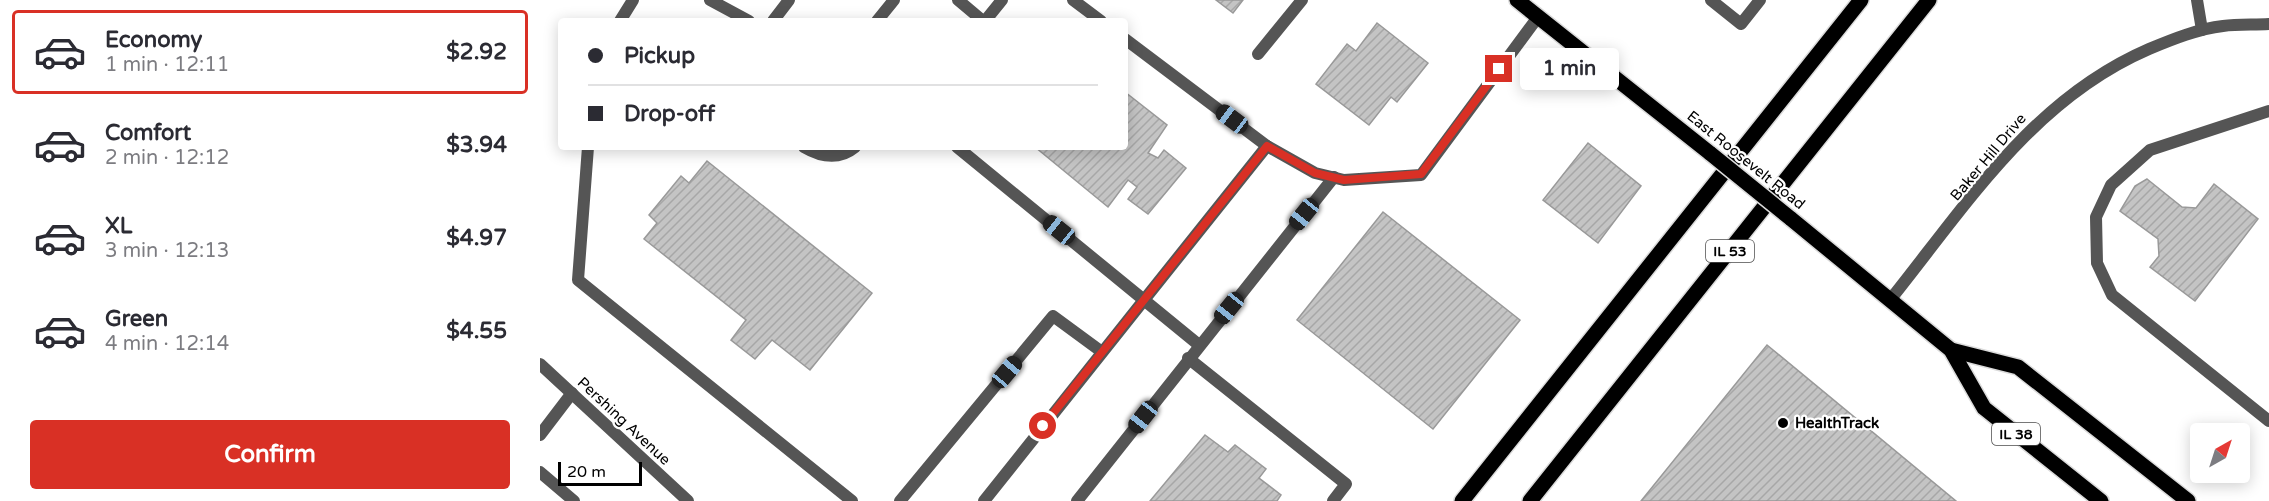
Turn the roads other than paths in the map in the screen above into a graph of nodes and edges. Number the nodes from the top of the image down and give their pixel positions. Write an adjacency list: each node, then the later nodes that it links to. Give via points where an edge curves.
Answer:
1 (633, 0): 16 (street)
2 (710, 0): 17 (street)
3 (789, 0): 18 (street)
4 (894, 0): 19 (street)
5 (958, 0): 20 (street)
6 (1002, 0): 21 (street)
7 (1073, 0): 22 (street)
8 (1302, 0): 26 (street)
9 (1517, 0): 15 (main road, East Roosevelt Road / IL 38)
10 (1711, 0): 11 (street, via 1741,24)
11 (1760, 0)
12 (1861, 0): 52 (main road)
13 (1929, 0): 53 (main road, IL 53)
14 (2197, 0): 24 (street)
15 (1538, 17): 33 (street, via 1421,174 1344,180); 35 (main road, East Roosevelt Road / IL 38, bridge)
16 (622, 18)
17 (743, 18)
18 (775, 18)
19 (879, 18)
20 (980, 18)
21 (987, 18)
22 (1097, 18)
23 (2269, 24): 24 (street, Baker Hill Drive)
24 (2202, 30): 35 (street, Baker Hill Drive, via 2124,60 2082,85 2043,116 2011,148)
25 (1128, 41): 28 (street)
26 (1258, 54)
27 (2269, 111): 42 (street, via 2150,150 2111,186 2096,217 2097,263 2112,295)
28 (1267, 146): 33 (street, via 1315,173); 34 (street)
29 (588, 150): 47 (street, via 578,280)
30 (809, 150): 31 (street, via 820,157)
31 (849, 150)
32 (961, 150): 34 (street)
33 (1334, 177): 36 (street)
34 (1144, 300): 36 (street); 38 (street)
35 (1890, 300): 37 (main road, East Roosevelt Road / IL 38)
36 (1199, 345): 39 (street)
37 (1951, 350): 54 (main road, East Roosevelt Road / IL 38, via 1984,408); 55 (main road, East Roosevelt Road / IL 38, via 2018,367)
38 (1102, 352): 48 (street, via 1053,316); 49 (street)
39 (1188, 358): 50 (street); 51 (street, via 1346,484)
40 (540, 364): 41 (street, Pershing Avenue)
41 (572, 393): 43 (street); 46 (street, Pershing Avenue)
42 (2269, 421)
43 (540, 435)
44 (540, 472): 45 (street)
45 (574, 501)
46 (688, 501)
47 (852, 501)
48 (900, 501)
49 (984, 501)
50 (1077, 501)
51 (1333, 501)
52 (1462, 501)
53 (1530, 501)
54 (2101, 501)
55 (2188, 501)

